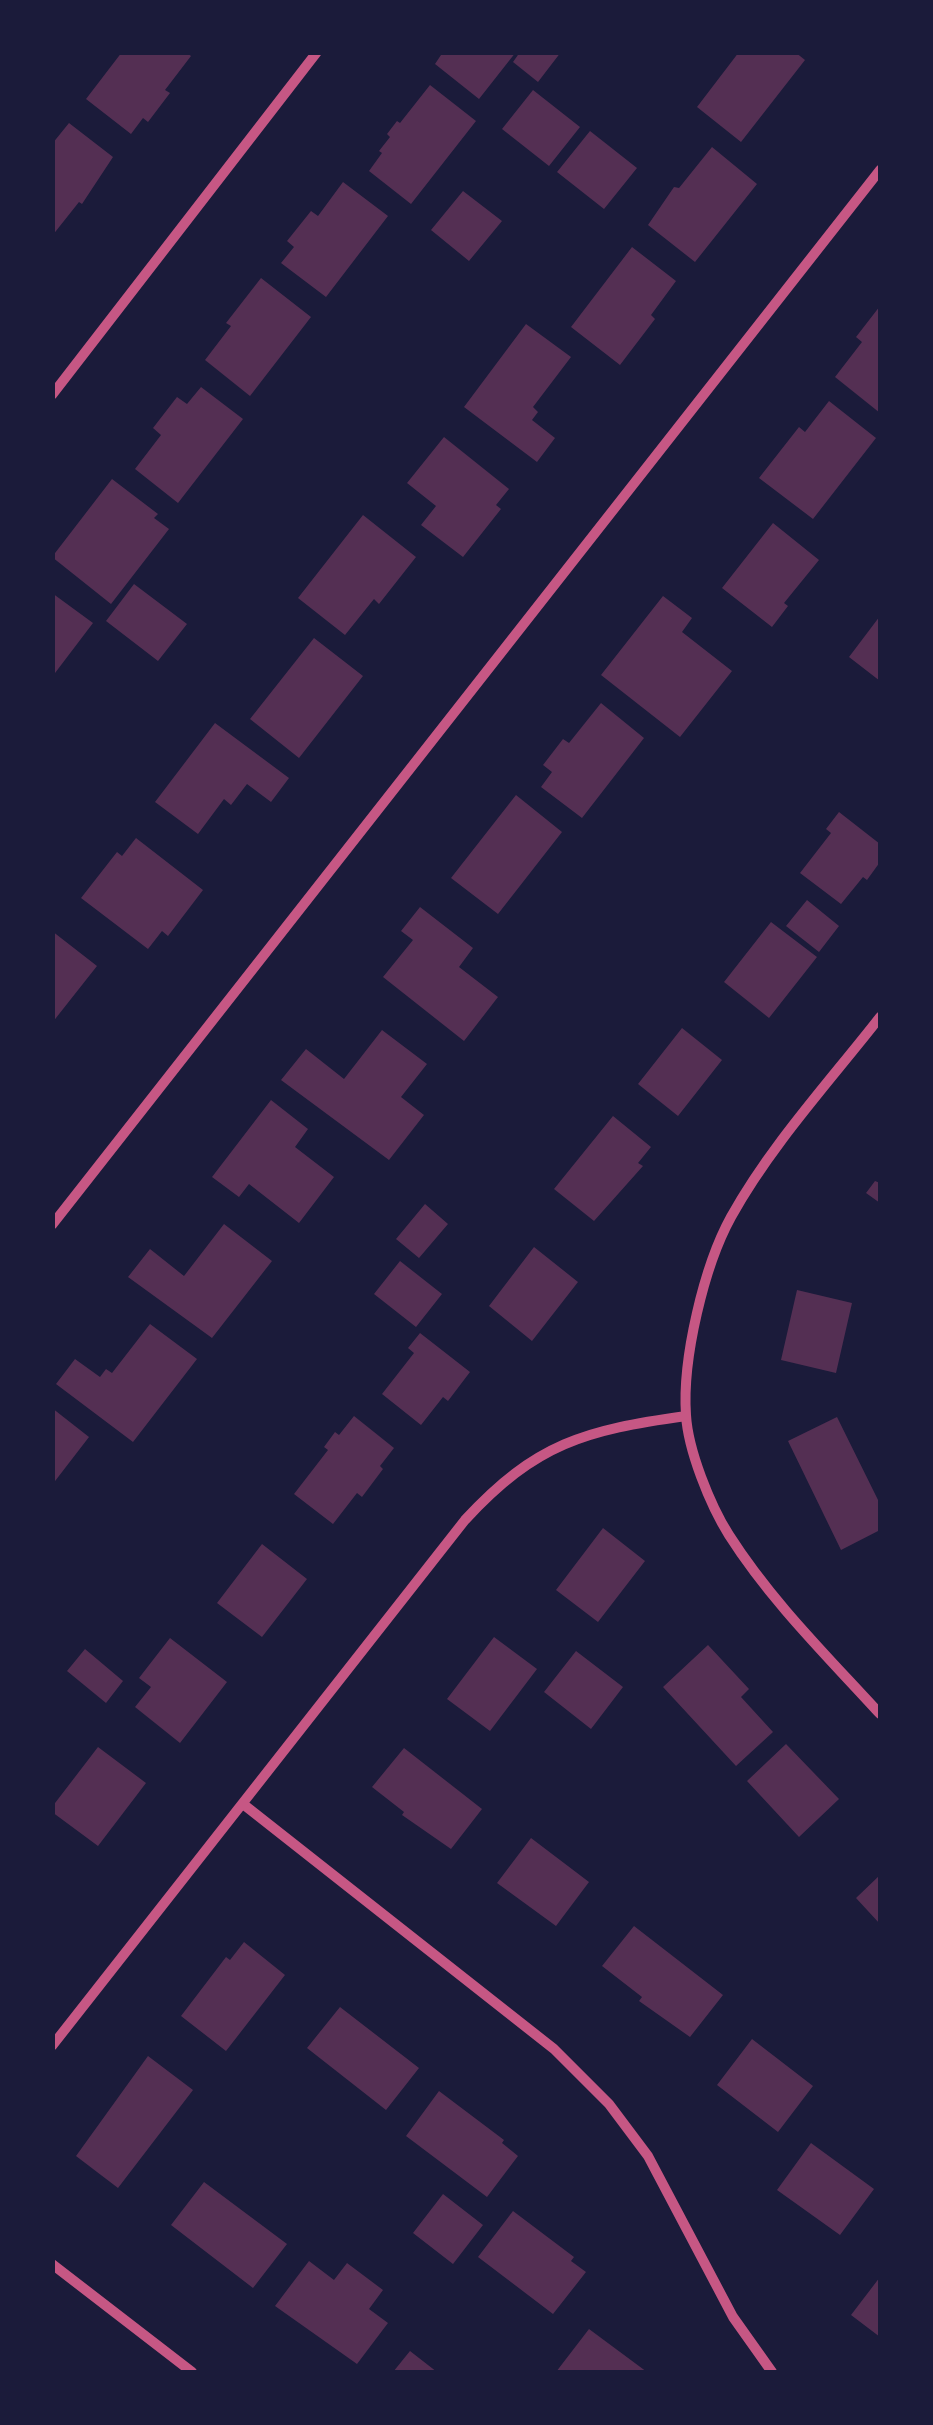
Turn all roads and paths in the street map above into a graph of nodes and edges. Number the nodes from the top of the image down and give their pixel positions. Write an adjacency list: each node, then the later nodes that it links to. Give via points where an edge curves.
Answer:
1 (318, 52): 3 (street)
2 (880, 170): 5 (street)
3 (52, 394)
4 (880, 1017): 6 (street, via 731,1217 698,1310)
5 (52, 1225)
6 (686, 1416): 7 (street, via 699,1471 727,1533 775,1599); 8 (street, via 574,1439 496,1486)
7 (880, 1714)
8 (243, 1804): 9 (street); 12 (street, via 554,2049 609,2104 648,2156 733,2316)
9 (52, 2046)
10 (52, 2264): 11 (street)
11 (192, 2372)
12 (772, 2372)

